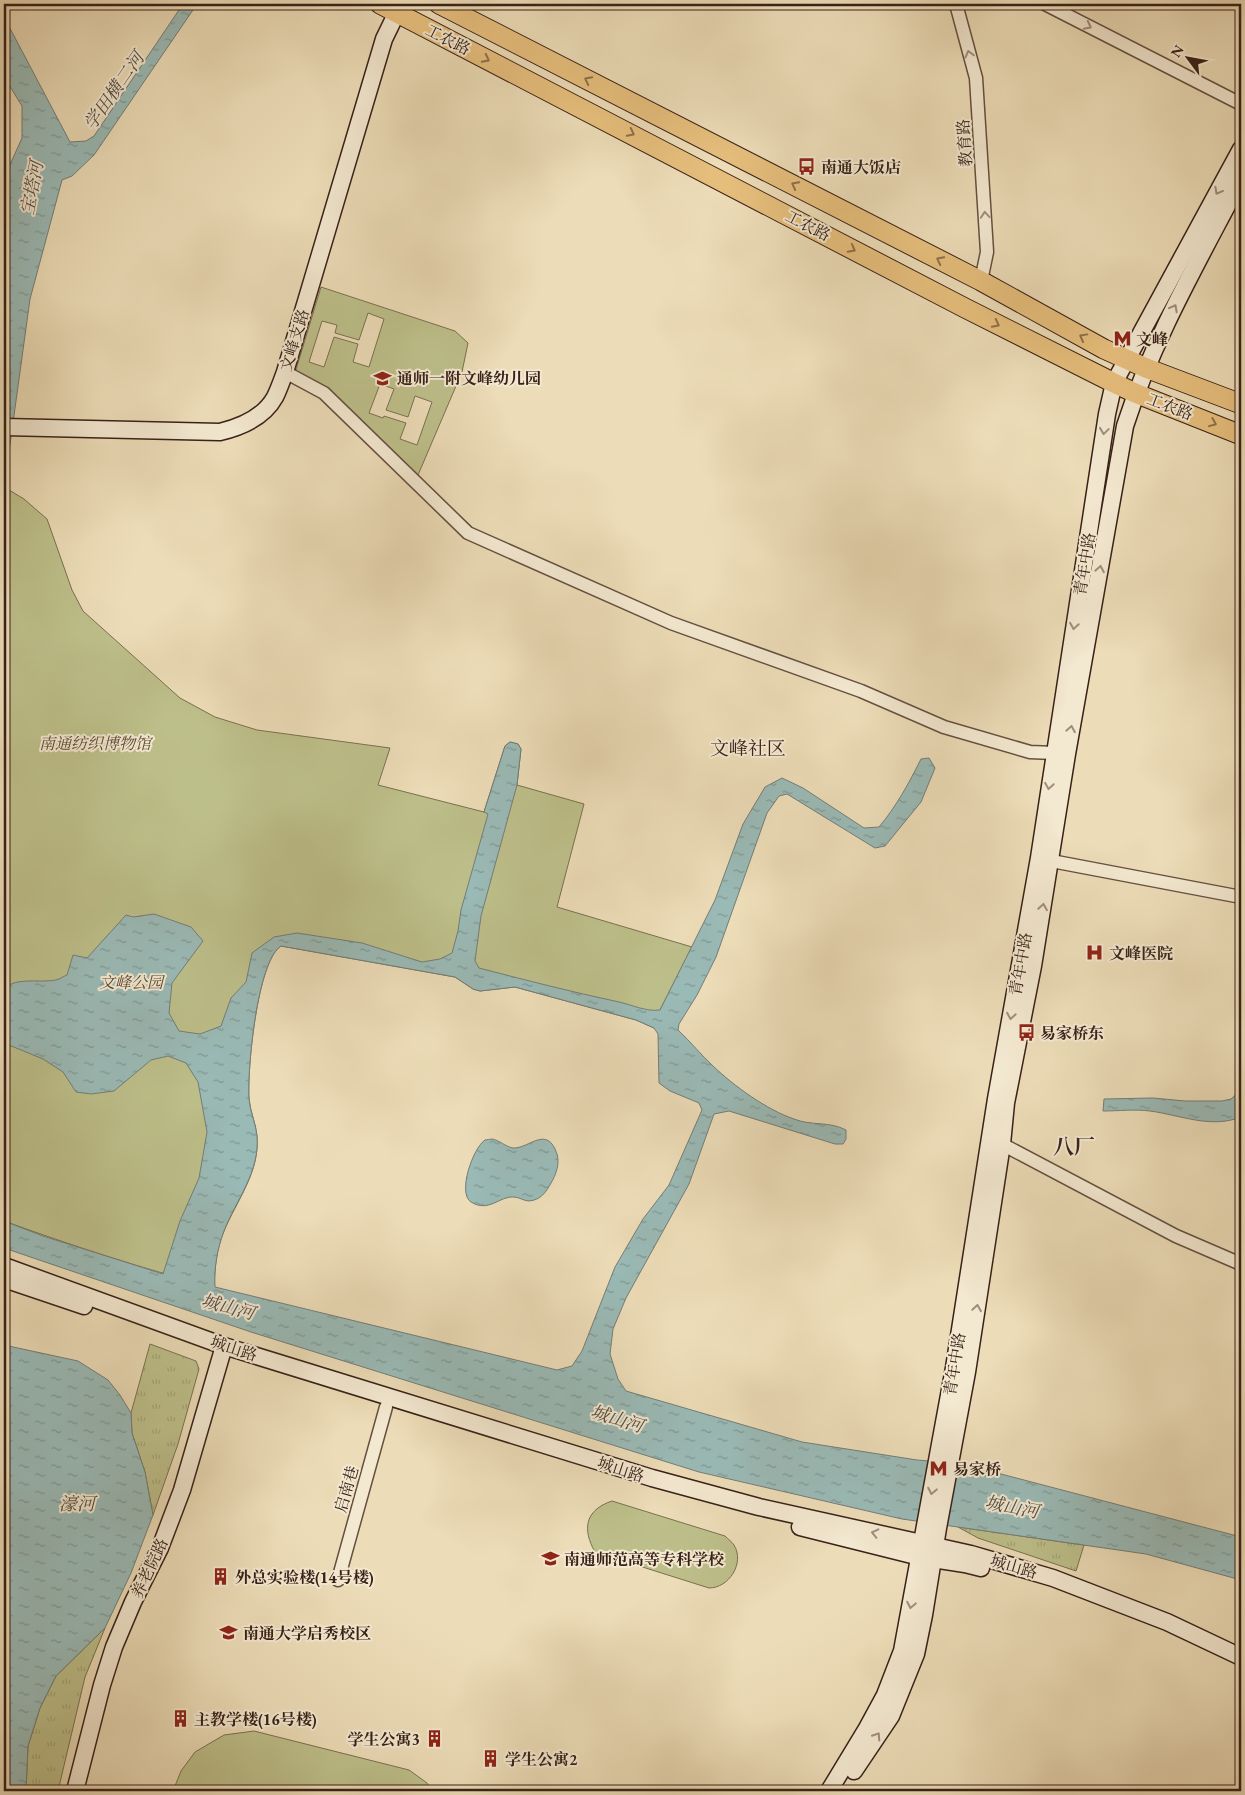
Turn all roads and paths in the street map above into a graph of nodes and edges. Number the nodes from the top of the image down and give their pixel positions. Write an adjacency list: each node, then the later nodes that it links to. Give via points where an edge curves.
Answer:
1 (439, 4): 8 (main road, 工农路, one-way to 1)
2 (956, 4): 8 (street, 教育路, one-way to 2, via 988,252 976,78)
3 (1045, 4): 5 (street, one-way to 5)
4 (392, 6): 11 (main road, 文峰支路); 12 (main road, 工农路, one-way to 12)
5 (1241, 104)
6 (1241, 149): 9 (main road, 青年中路, one-way to 9)
7 (1241, 179): 10 (main road, 青年中路, one-way to 7)
8 (980, 281): 9 (main road, 工农路, one-way to 8)
9 (1126, 359): 10 (main road, 工农路); 12 (main road, 青年中路)
10 (1146, 368): 13 (main road, 青年中路); 14 (main road, 工农路)
11 (285, 372): 15 (main road, 文峰支路, via 275,398 261,413 239,427 220,432); 17 (street, via 324,393 470,534 671,623 861,691 944,727 1030,752)
12 (1114, 383): 13 (main road, 工农路); 17 (main road, 青年中路, one-way to 17)
13 (1135, 393): 16 (main road, 工农路, one-way to 16); 18 (main road, 青年中路, one-way to 13, via 1067,754 1125,426)
14 (1241, 404)
15 (4, 427)
16 (1241, 435)
17 (1054, 753): 18 (main road, 青年中路, one-way to 18)
18 (1044, 859): 19 (street); 20 (main road, 青年中路, via 1033,966)
19 (1241, 896)
20 (996, 1141): 21 (street, via 1176,1236); 26 (main road, 青年中路, via 967,1372 945,1457)
21 (1241, 1264)
22 (4, 1266): 24 (main road, 城山路)
23 (4, 1278): 24 (main road, 城山路)
24 (223, 1350): 25 (main road, 城山路); 26 (main road, 城山路, one-way to 24, via 759,1507 652,1478); 30 (main road, 养老院路, via 182,1490 112,1655)
25 (386, 1407): 26 (main road, 城山路, via 745,1513); 27 (street, 启南巷)
26 (929, 1544): 28 (main road, 城山路, via 1053,1578 1167,1622); 29 (main road, 城山路, via 965,1564 1053,1589 1162,1630); 31 (main road, 青年中路, one-way to 31, via 902,1651 885,1695); 32 (main road, 青年中路, one-way to 26, via 891,1716 916,1654)
27 (338, 1580)
28 (1241, 1657)
29 (1241, 1667)
30 (75, 1791)
31 (829, 1791)
32 (841, 1791)

